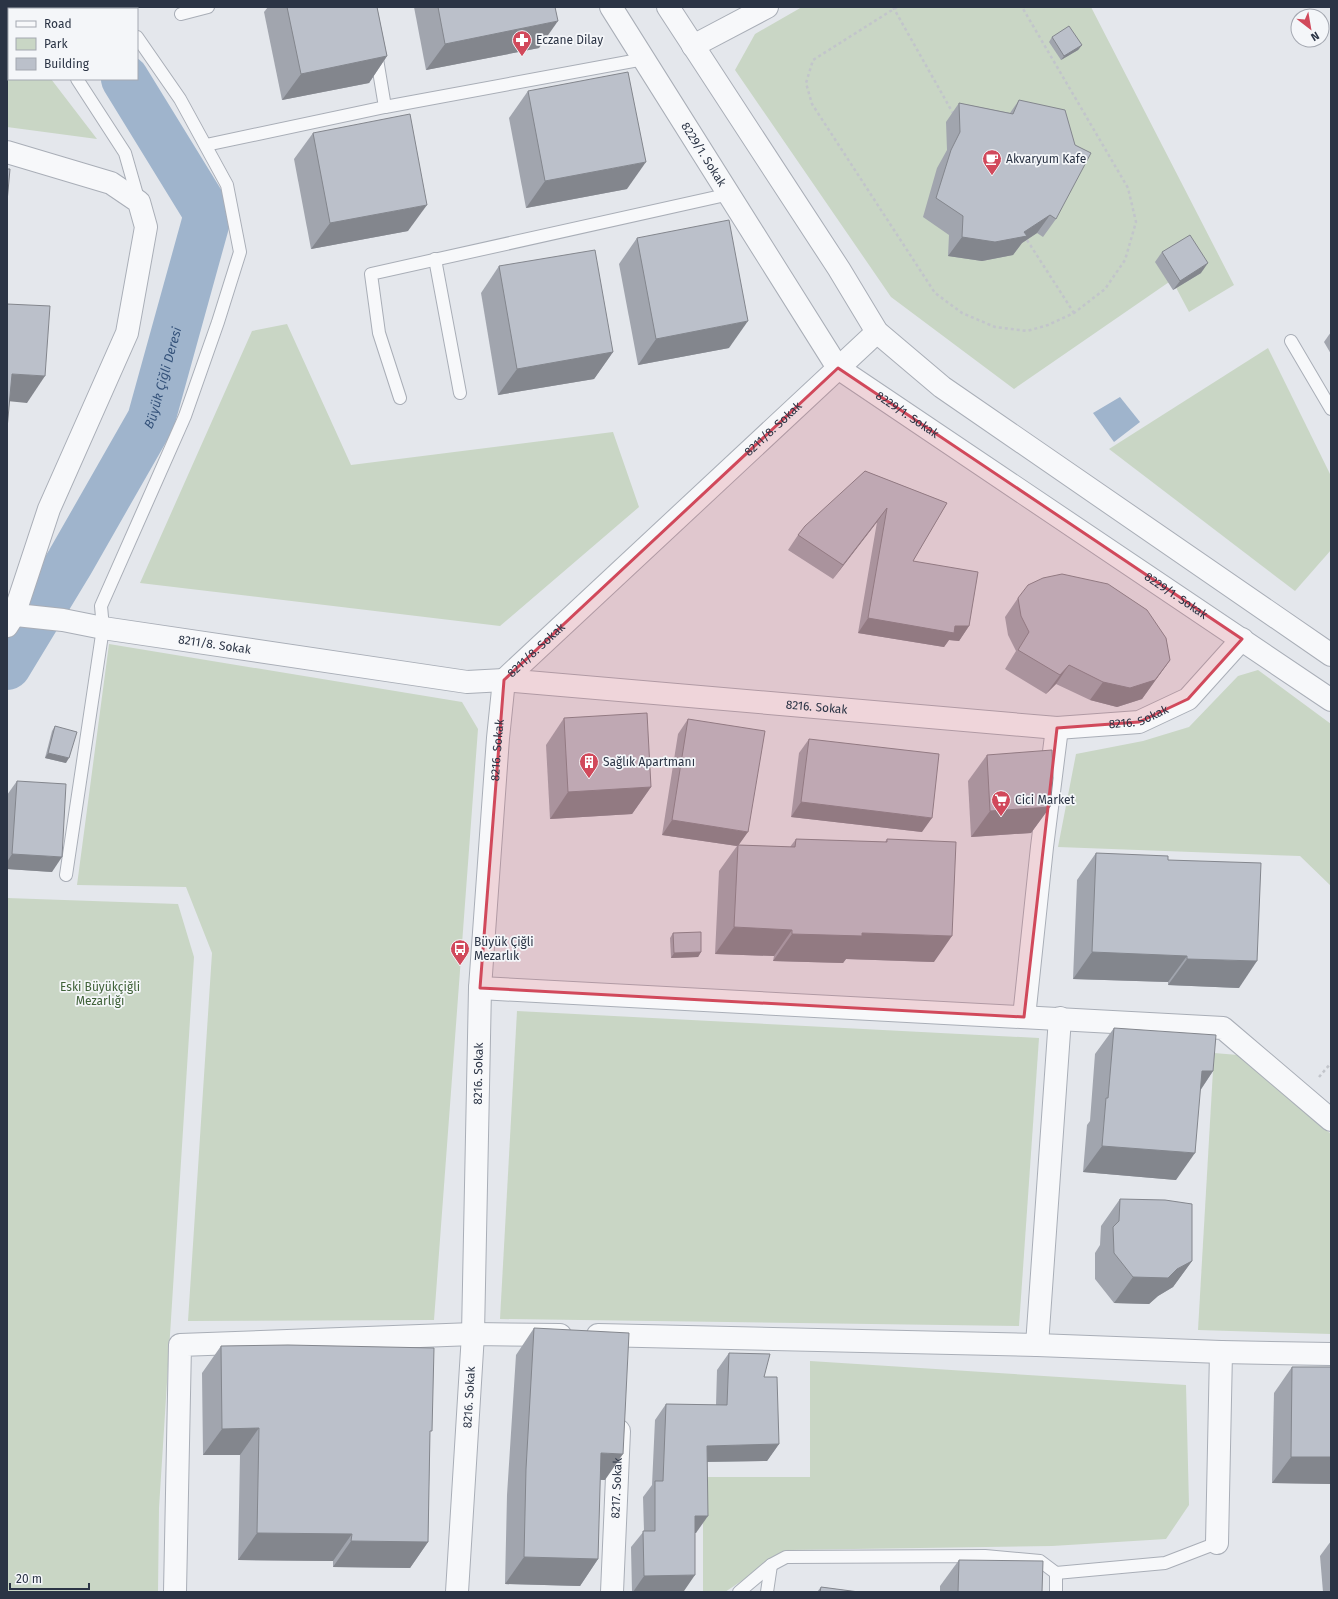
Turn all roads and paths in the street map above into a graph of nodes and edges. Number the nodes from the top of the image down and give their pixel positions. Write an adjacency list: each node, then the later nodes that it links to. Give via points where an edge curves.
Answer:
1 (208, 7): 8 (lane)
2 (611, 7): 12 (street, 8229/1. Sokak)
3 (668, 7): 11 (street)
4 (767, 7): 11 (street)
5 (898, 7): 7 (path)
6 (1022, 7): 22 (path, via 1128,188 1136,222 1125,260 1105,289)
7 (893, 8): 15 (path); 22 (path, via 813,60 806,83 812,104 935,293 962,313 995,326 1027,331)
8 (181, 14)
9 (138, 38): 16 (lane, via 180,98)
10 (374, 38): 14 (lane)
11 (693, 46): 23 (street, via 839,269)
12 (644, 59): 14 (lane); 18 (street, 8229/1. Sokak)
13 (78, 80): 19 (lane, via 125,153)
14 (385, 107): 16 (lane)
15 (955, 118)
16 (206, 145): 30 (lane, via 227,185 240,252 185,416 101,606)
17 (7, 152): 19 (street, via 112,183)
18 (730, 194): 21 (lane); 25 (street, 8229/1. Sokak)
19 (139, 202): 29 (street, via 146,227 127,333 49,509)
20 (1027, 240): 22 (path)
21 (435, 259): 26 (lane); 27 (lane, via 371,274 380,333)
22 (1074, 313)
23 (877, 332): 25 (street, 8211/8. Sokak); 32 (street, via 942,387)
24 (1291, 341): 28 (lane)
25 (838, 368): 31 (street, 8229/1. Sokak); 33 (street, 8211/8. Sokak)
26 (460, 393)
27 (400, 398)
28 (1331, 409)
29 (9, 619): 30 (street, 8211/8. Sokak, via 63,620)
30 (104, 628): 33 (street, 8211/8. Sokak, via 467,682); 36 (lane)
31 (1242, 639): 34 (street, 8229/1. Sokak); 35 (street, 8216. Sokak, via 1188,699 1139,722)
32 (1331, 656)
33 (504, 680): 35 (street, 8216. Sokak); 37 (street, 8216. Sokak)
34 (1331, 700)
35 (1057, 728): 38 (street)
36 (66, 876)
37 (480, 988): 38 (street); 41 (street, 8216. Sokak)
38 (1024, 1016): 39 (street)
39 (1060, 1018): 40 (street, via 1223,1028); 43 (street)
40 (1331, 1120)
41 (473, 1334): 42 (street); 51 (street, via 180,1345); 52 (street, 8216. Sokak)
42 (624, 1336): 43 (street); 46 (street)
43 (1037, 1345): 44 (street)
44 (1221, 1352): 45 (street); 48 (street)
45 (1331, 1354)
46 (622, 1359)
47 (620, 1413): 53 (street, 8217. Sokak)
48 (1217, 1544): 50 (lane, via 1165,1563)
49 (771, 1565): 50 (lane, via 786,1557 985,1556 1040,1561); 54 (lane); 55 (lane)
50 (1056, 1573): 56 (lane)
51 (175, 1592)
52 (457, 1592)
53 (612, 1592)
54 (739, 1592)
55 (767, 1592)
56 (1056, 1592)

